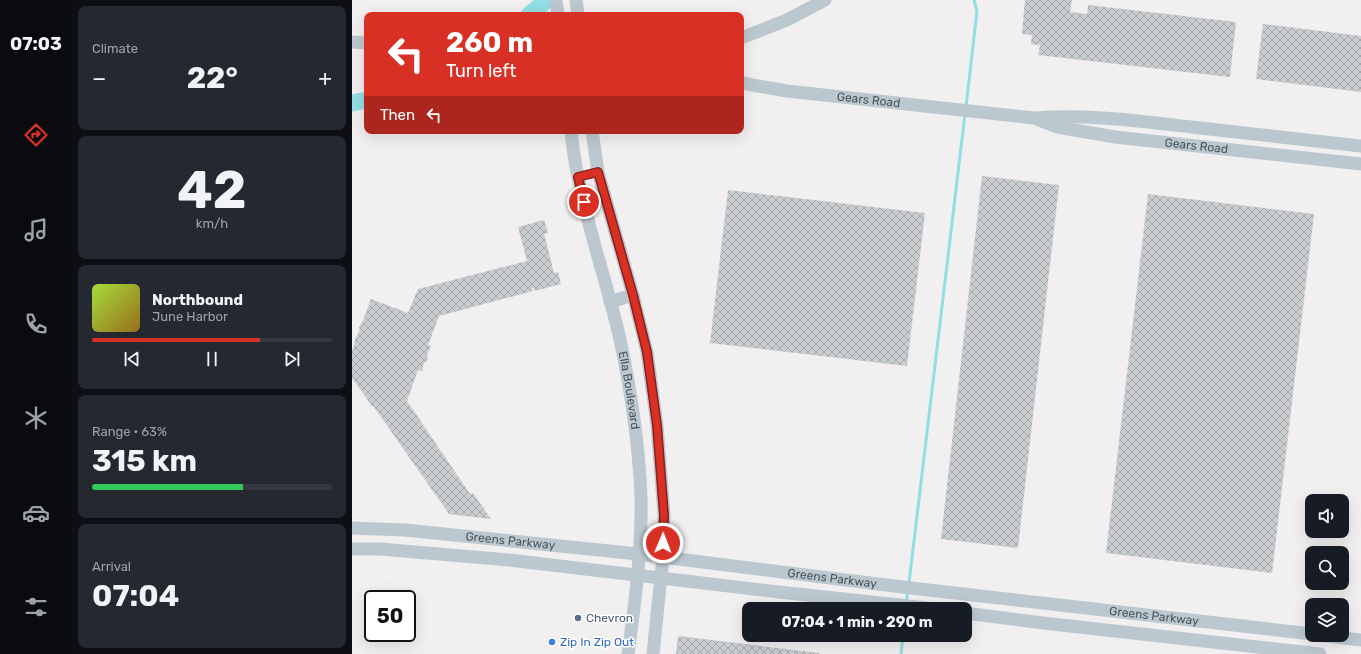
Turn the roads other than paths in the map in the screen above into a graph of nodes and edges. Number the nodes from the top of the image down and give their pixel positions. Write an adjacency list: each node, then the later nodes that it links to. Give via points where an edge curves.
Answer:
1 (556, 0): 4 (street)
2 (576, 0): 5 (street)
3 (825, 0): 6 (street, via 786,20)
4 (558, 12)
5 (578, 12)
6 (744, 37)
7 (352, 42): 8 (street)
8 (364, 43)
9 (745, 85): 10 (street, Gears Road)
10 (1034, 118): 11 (street, Gears Road, via 1104,118); 15 (street, Gears Road, via 1058,127 1115,137)
11 (1238, 132): 14 (street, Gears Road); 15 (street)
12 (571, 134): 18 (street, Ella Boulevard)
13 (592, 134): 17 (street, Ella Boulevard)
14 (1361, 146)
15 (1237, 150): 16 (street, Gears Road)
16 (1361, 164)
17 (598, 172): 18 (street); 19 (street, Ella Boulevard)
18 (578, 177): 20 (street, Ella Boulevard)
19 (633, 295): 20 (street); 21 (street, Ella Boulevard, via 647,352)
20 (610, 302): 22 (street, Ella Boulevard)
21 (657, 425): 22 (street); 27 (street, Ella Boulevard, via 664,515)
22 (635, 426): 26 (street, Ella Boulevard, via 641,498)
23 (352, 528): 24 (street, Greens Parkway, via 405,530)
24 (510, 541): 26 (street, Greens Parkway); 28 (street)
25 (352, 549): 28 (street, Greens Parkway)
26 (638, 554): 27 (street, Greens Parkway); 30 (street, Ella Boulevard)
27 (663, 557): 29 (street, Greens Parkway); 31 (street, Ella Boulevard)
28 (509, 560): 30 (street, Greens Parkway)
29 (781, 572): 32 (street); 34 (street, Greens Parkway)
30 (638, 575): 31 (street, Greens Parkway); 41 (street, Ella Boulevard)
31 (662, 579): 32 (street, Greens Parkway); 42 (street, Ella Boulevard)
32 (779, 592): 33 (street, Greens Parkway)
33 (867, 602)
34 (1045, 604): 36 (street); 37 (street, Greens Parkway)
35 (972, 614): 36 (street, Greens Parkway)
36 (1043, 623): 43 (street, Greens Parkway)
37 (1305, 633)
38 (1349, 639): 39 (street)
39 (1361, 640)
40 (1318, 642): 43 (street)
41 (628, 654)
42 (653, 654)
43 (1317, 654)

